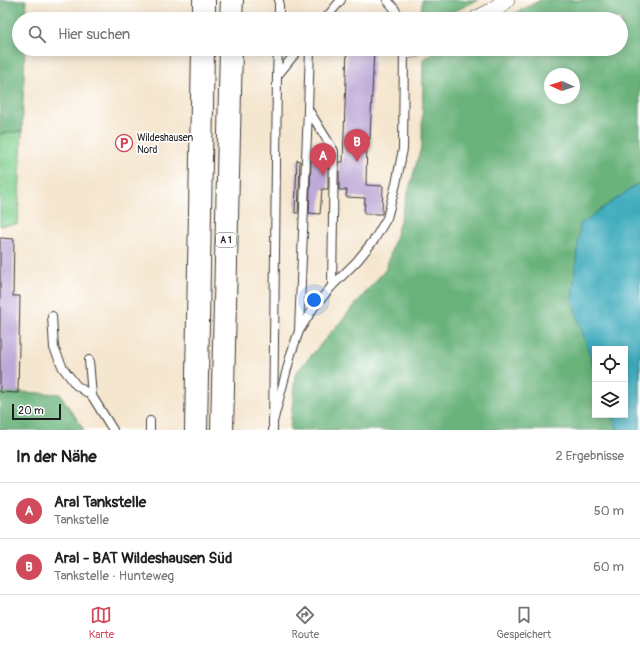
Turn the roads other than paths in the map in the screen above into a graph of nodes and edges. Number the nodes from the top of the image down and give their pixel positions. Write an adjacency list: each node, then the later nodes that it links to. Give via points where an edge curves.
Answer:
1 (204, 0): 7 (highway)
2 (232, 0): 8 (highway)
3 (279, 0): 9 (lane)
4 (341, 0): 10 (lane)
5 (387, 0): 11 (lane)
6 (506, 0): 12 (street)
7 (204, 12)
8 (231, 12)
9 (279, 12)
10 (331, 12)
11 (396, 12)
12 (490, 12)
13 (203, 56): 30 (highway)
14 (231, 56): 31 (highway, A 1)
15 (278, 56): 19 (lane)
16 (293, 56): 19 (lane)
17 (310, 56): 20 (lane)
18 (408, 56): 21 (lane, via 402,149 387,218 370,245)
19 (277, 76): 27 (lane)
20 (308, 109): 21 (lane, via 334,150); 23 (lane)
21 (332, 286): 23 (lane, via 314,307)
22 (52, 316): 25 (lane, via 54,348 63,368 76,386)
23 (299, 331): 27 (lane)
24 (89, 360): 25 (lane)
25 (92, 396): 28 (lane)
26 (150, 421): 29 (lane)
27 (273, 426)
28 (113, 430)
29 (150, 430)
30 (196, 430)
31 (222, 430)

